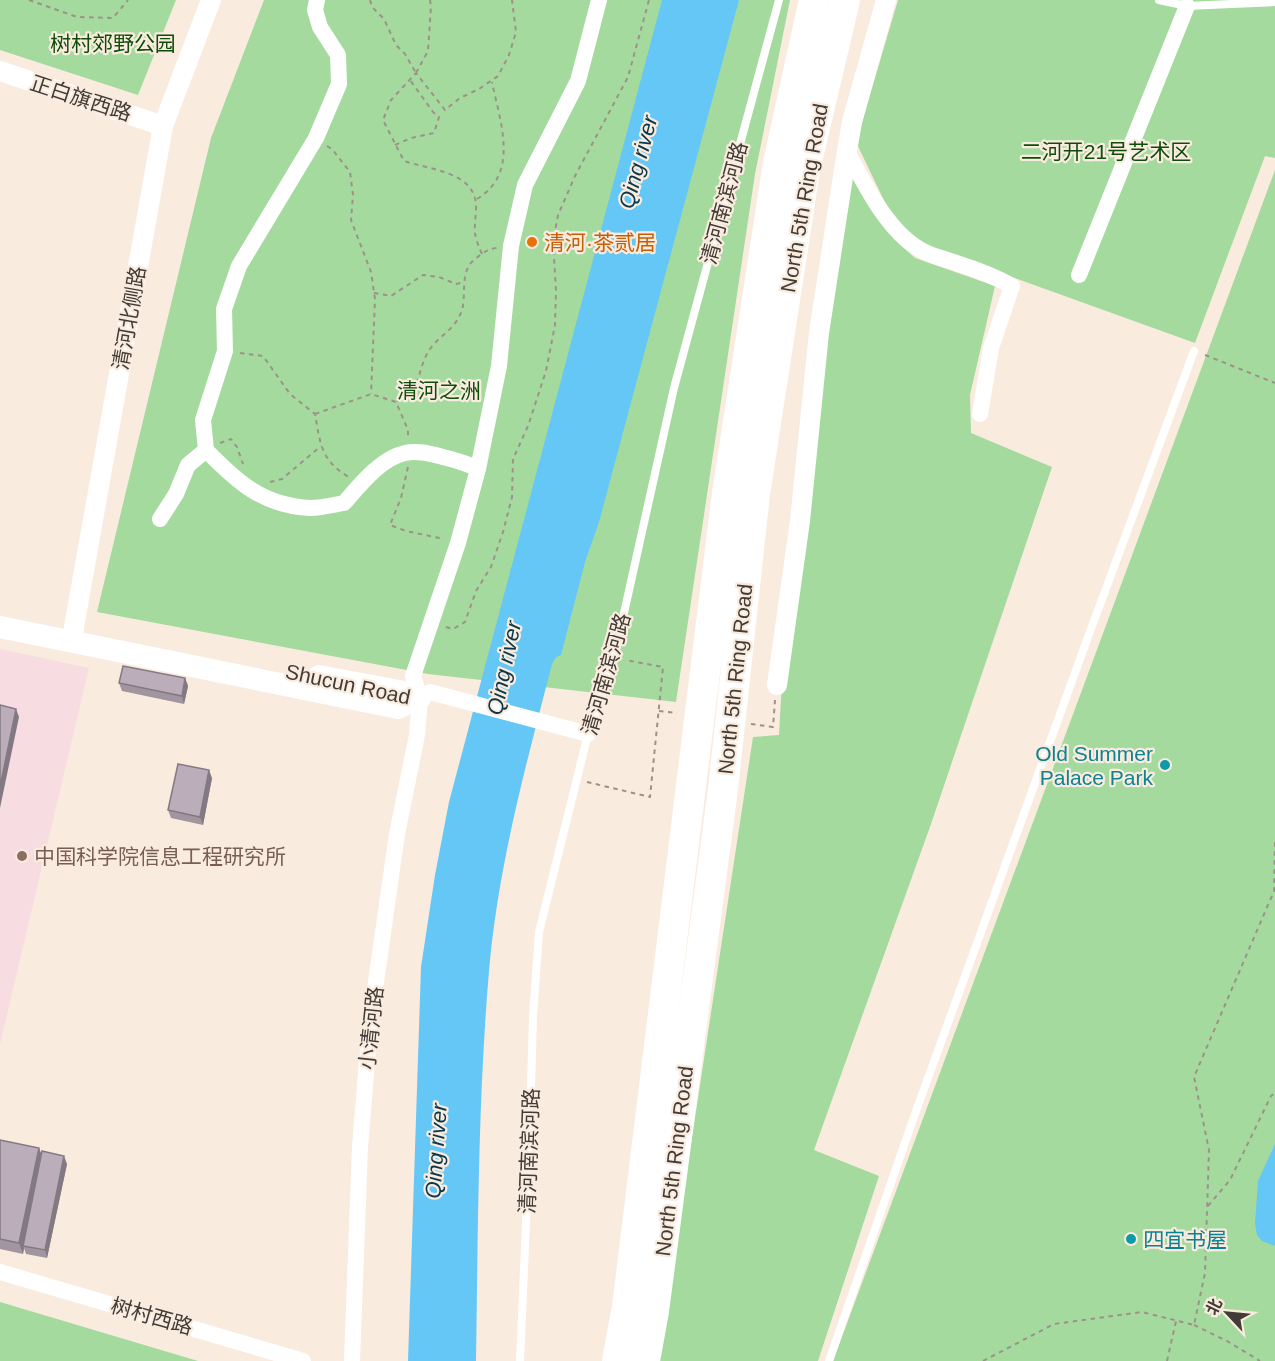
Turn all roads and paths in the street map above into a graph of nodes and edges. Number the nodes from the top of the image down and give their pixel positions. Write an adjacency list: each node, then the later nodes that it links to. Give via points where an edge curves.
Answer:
1 (29, 0): 2 (path, via 77,17 113,18)
2 (128, 0)
3 (211, 0): 23 (street, 清河北侧路)
4 (317, 0): 24 (street, via 315,10 320,27 338,56 339,84)
5 (370, 0): 18 (path)
6 (430, 0): 18 (path, via 428,51)
7 (512, 0): 20 (path, via 516,32 509,55)
8 (599, 0): 28 (street, 小清河路, via 578,81 525,185)
9 (649, 0): 47 (path, via 628,77 558,215 553,242 555,325 546,371 513,459 512,497 491,567 476,591 465,622 453,628)
10 (779, 0): 50 (lane, 清河南滨河路, via 674,388)
11 (814, 0): 65 (highway, North 5th Ring Road, via 778,164 727,493)
12 (845, 0): 66 (highway, North 5th Ring Road, via 805,170 755,494 723,789)
13 (886, 0): 26 (street)
14 (1160, 0): 16 (lane)
15 (1275, 2): 16 (lane)
16 (1187, 6): 30 (street)
17 (0, 71): 23 (street, 正白旗西路)
18 (416, 73): 19 (path); 21 (path)
19 (410, 80): 22 (path); 25 (path, via 391,100 383,120)
20 (492, 81): 21 (path); 27 (path, via 505,146 500,175 489,192)
21 (445, 110): 22 (path)
22 (439, 117): 25 (path, via 434,133)
23 (163, 126): 49 (street, 清河北侧路)
24 (316, 138): 32 (path, via 332,149 350,172 351,220 371,272); 33 (street, via 239,266 224,309)
25 (395, 145): 29 (path, via 404,161 463,180 474,191 473,234)
26 (847, 152): 38 (street, via 870,194 914,246 1012,286 991,348); 51 (street, via 819,333 800,521)
27 (477, 199)
28 (511, 246): 29 (path, via 488,249); 41 (street, 小清河路, via 499,366)
29 (482, 254): 31 (path, via 470,264)
30 (1079, 274)
31 (465, 281): 32 (path, via 456,284 423,275 391,296); 37 (path, via 462,309 451,330 430,349 417,385)
32 (374, 293): 36 (path)
33 (225, 351): 39 (path, via 263,356 290,394 315,414); 40 (street, via 203,420)
34 (1194, 351): 35 (path); 67 (lane, via 915,1114)
35 (1275, 383)
36 (371, 394)
37 (396, 402)
38 (980, 414)
39 (322, 446): 43 (path, via 327,460 338,471); 44 (path, via 282,479)
40 (206, 450): 42 (path, via 231,439); 43 (street, via 237,482 278,503 312,508 344,503); 45 (street, via 189,465)
41 (478, 469): 43 (street, via 428,453 404,453); 47 (street, 小清河路)
42 (248, 470)
43 (361, 483)
44 (266, 484)
45 (160, 519)
46 (0, 611): 49 (main road, Shucun Road)
47 (431, 623): 52 (street, 小清河路, via 413,676)
48 (0, 627): 49 (main road, Shucun Road)
49 (73, 634): 52 (main road, Shucun Road, via 399,691)
50 (614, 658): 54 (lane, 清河南滨河路); 55 (path, via 663,667 650,797)
51 (777, 685): 53 (path)
52 (420, 698): 54 (street, via 430,692); 63 (street, 小清河路, via 370,1024 360,1147)
53 (773, 727)
54 (588, 734): 55 (lane, 清河南滨河路)
55 (575, 779): 64 (lane, 清河南滨河路, via 539,932)
56 (1275, 839): 58 (path, via 1274,891 1194,1077 1209,1150)
57 (1275, 1093): 58 (path, via 1230,1180)
58 (1208, 1206): 61 (path, via 1205,1273)
59 (0, 1272): 62 (street, 树村西路)
60 (1176, 1321): 61 (path); 68 (path, via 1142,1312 1054,1324); 69 (path)
61 (1194, 1325): 70 (path)
62 (303, 1361)
63 (352, 1361)
64 (520, 1361)
65 (617, 1361)
66 (645, 1361)
67 (829, 1361)
68 (982, 1361)
69 (1167, 1361)
70 (1260, 1361)

